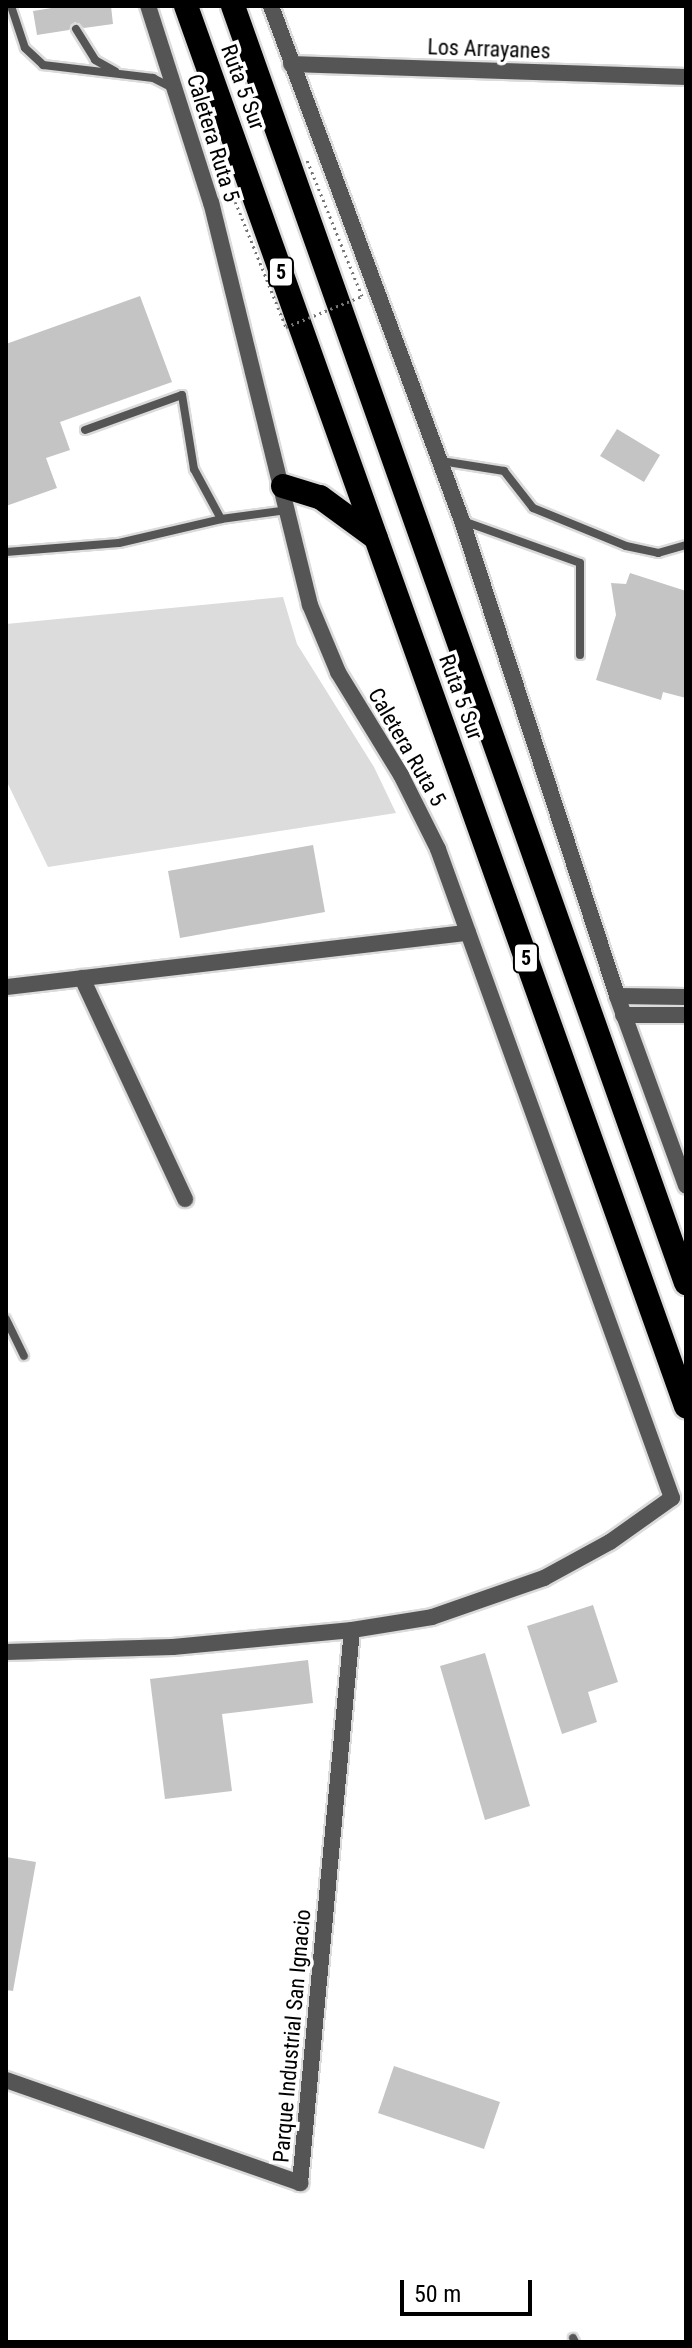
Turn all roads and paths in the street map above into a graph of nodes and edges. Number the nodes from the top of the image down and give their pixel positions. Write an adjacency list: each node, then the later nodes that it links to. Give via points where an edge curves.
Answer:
1 (11, 6): 8 (lane, via 25,48 43,65)
2 (148, 6): 10 (street, Caletera Ruta 5)
3 (186, 6): 19 (highway, Ruta 5 Sur / 5)
4 (233, 6): 32 (highway, Ruta 5 Sur / 5)
5 (271, 6): 7 (street)
6 (76, 29): 8 (lane, via 95,60)
7 (291, 64): 9 (street, Los Arrayanes); 14 (street)
8 (119, 73): 10 (lane, via 153,78)
9 (686, 77)
10 (175, 89): 15 (street, Caletera Ruta 5, via 211,203)
11 (307, 160): 12 (path, bridge, via 362,296 286,327)
12 (233, 196)
13 (85, 430): 17 (lane, via 182,395 194,469)
14 (441, 461): 18 (street); 20 (lane, via 504,471 533,508 626,546 658,553)
15 (283, 486): 16 (street, Caletera Ruta 5); 19 (highway, via 320,497)
16 (288, 510): 17 (lane); 23 (street, Caletera Ruta 5, via 300,574 322,639 421,812)
17 (221, 519): 21 (lane, via 119,543)
18 (462, 521): 22 (lane, via 580,563); 26 (street)
19 (376, 538): 35 (highway, Ruta 5 Sur / 5)
20 (686, 545)
21 (6, 552)
22 (580, 655)
23 (468, 933): 24 (street); 36 (street, Caletera Ruta 5, via 672,1498 577,1561 509,1593 432,1617)
24 (82, 978): 25 (street); 31 (street)
25 (6, 987)
26 (617, 996): 27 (street); 28 (street)
27 (686, 997)
28 (623, 1015): 29 (street); 30 (street)
29 (686, 1015)
30 (686, 1186)
31 (185, 1199)
32 (686, 1283)
33 (6, 1319): 34 (lane)
34 (24, 1356)
35 (686, 1406)
36 (352, 1630): 37 (street, via 173,1647); 38 (street, Parque Industrial San Ignacio, via 300,2183)
37 (6, 1652)
38 (6, 2080)

